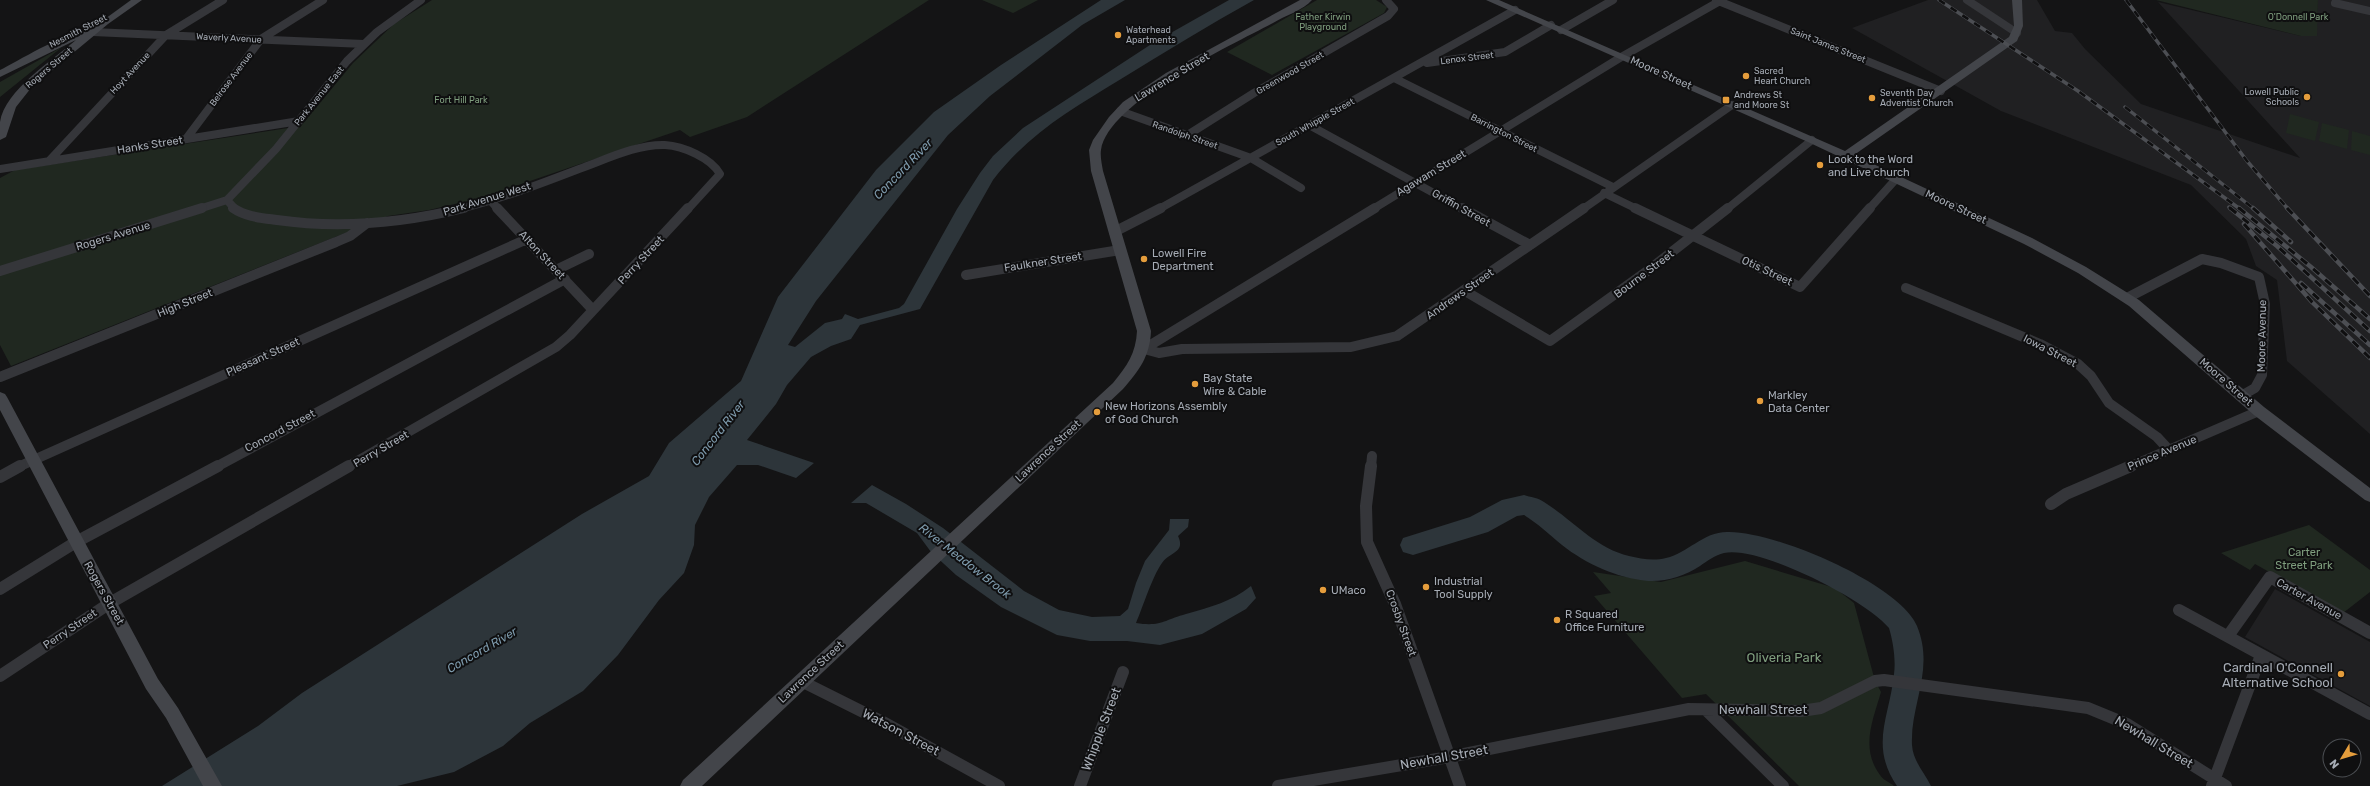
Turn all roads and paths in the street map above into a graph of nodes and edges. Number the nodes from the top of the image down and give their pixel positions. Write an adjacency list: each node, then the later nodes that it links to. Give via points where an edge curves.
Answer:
1 (137, 0): 13 (street, Rogers Street)
2 (223, 0): 19 (street, Hoyt Avenue)
3 (323, 0): 20 (street, Belrose Avenue)
4 (421, 0): 21 (street, Park Avenue East)
5 (1307, 0): 29 (street, Lawrence Street, via 1170,75)
6 (1386, 0): 33 (street, Greenwood Street, via 1394,9 1388,16 1254,93)
7 (1613, 0): 16 (street, Lenox Street)
8 (1967, 0): 18 (street)
9 (2017, 0): 18 (street)
10 (1497, 1): 14 (street, Moore Street)
11 (1718, 1): 23 (street, Agawam Street); 27 (street, Saint James Street)
12 (2335, 3): 15 (street)
13 (123, 8): 17 (street, Rogers Street); 22 (street, Nesmith Street)
14 (1515, 10): 16 (street, Moore Street); 24 (street, South Whipple Street)
15 (2370, 11)
16 (1556, 27): 23 (street, Moore Street); 24 (street, Lenox Street, via 1495,55)
17 (94, 32): 19 (street, Waverly Avenue); 22 (street, Nesmith Street, via 75,37); 34 (street, Rogers Street, via 27,86 11,106)
18 (2017, 33): 27 (street, via 2010,42)
19 (166, 35): 20 (street, Waverly Avenue); 39 (street, Hoyt Avenue)
20 (261, 39): 21 (street, Waverly Avenue); 35 (street, Belrose Avenue)
21 (364, 44): 30 (street, Park Avenue East, via 338,71)
22 (34, 55): 25 (street, Nesmith Street)
23 (1623, 56): 28 (street, Moore Street); 32 (street, Agawam Street)
24 (1423, 64): 26 (street, South Whipple Street)
25 (0, 74)
26 (1394, 78): 31 (street, South Whipple Street); 32 (street, Barrington Street)
27 (1940, 91): 37 (street)
28 (1732, 105): 36 (street, Moore Street); 44 (street, Andrews Street)
29 (1120, 111): 33 (street, Randolph Street); 50 (street, Lawrence Street, via 1105,130 1095,150 1097,171)
30 (299, 121): 35 (street, Hanks Street); 47 (street, Park Avenue East, via 267,160 228,195)
31 (1309, 125): 38 (street, South Whipple Street); 43 (street, Griffin Street)
32 (1500, 131): 43 (street, Agawam Street); 44 (street, Barrington Street)
33 (1186, 136): 38 (street, Randolph Street)
34 (0, 137)
35 (186, 139): 39 (street, Hanks Street)
36 (1812, 140): 37 (street, Moore Street); 51 (street, Bourne Street)
37 (1846, 156): 42 (street, Moore Street)
38 (1251, 158): 45 (street, Randolph Street); 50 (street, South Whipple Street)
39 (49, 161): 40 (street, Hanks Street)
40 (0, 169)
41 (719, 170): 48 (street, Park Avenue West, via 674,146 656,146); 63 (street, Perry Street, via 716,180)
42 (1896, 179): 51 (street, Otis Street, via 1800,287); 62 (street, Moore Street, via 2036,245)
43 (1415, 183): 53 (street, Griffin Street); 64 (street, Agawam Street)
44 (1613, 187): 46 (street, Andrews Street)
45 (1301, 188)
46 (1604, 193): 51 (street, Otis Street); 53 (street, Andrews Street)
47 (226, 200): 49 (street, Park Avenue West, via 230,207 240,212 282,221 321,224); 57 (street, Rogers Avenue)
48 (490, 200): 49 (street, Park Avenue West, via 431,215); 52 (street, Alton Street)
49 (368, 223): 65 (street, High Street, via 336,242)
50 (1114, 232): 54 (street, Lawrence Street)
51 (1694, 236): 61 (street, Bourne Street, via 1607,303 1550,341)
52 (527, 239): 56 (street, Alton Street); 71 (street, Pleasant Street)
53 (1530, 245): 61 (street, Andrews Street)
54 (1120, 250): 58 (street, Faulkner Street); 64 (street, Lawrence Street, via 1144,331)
55 (589, 254): 56 (street)
56 (556, 270): 59 (street, Alton Street)
57 (0, 271)
58 (966, 275)
59 (564, 279): 63 (street, Alton Street); 75 (street, Concord Street)
60 (1906, 288): 69 (street, Iowa Street, via 2040,344 2078,364 2091,376 2109,404 2147,429)
61 (1465, 291): 64 (street, Andrews Street, via 1409,330 1373,343 1352,347 1182,349 1159,352)
62 (2127, 298): 66 (street, Moore Street); 66 (street, Moore Avenue, via 2199,260 2206,259 2228,265 2259,277 2264,304 2262,375 2260,383)
63 (593, 310): 77 (street, Perry Street, via 570,335 548,352)
64 (1144, 349): 84 (street, Lawrence Street, via 1137,365 1118,386)
65 (0, 377)
66 (2241, 396): 68 (street, Moore Street)
67 (0, 397): 71 (street, Rogers Street)
68 (2259, 411): 69 (street, Prince Avenue); 73 (street, Moore Street)
69 (2169, 450): 74 (street, Prince Avenue, via 2066,494)
70 (1372, 456): 87 (street, Crosby Street, via 1366,506 1367,542 1395,604)
71 (32, 459): 72 (street, Pleasant Street); 75 (street, Rogers Street)
72 (0, 477)
73 (2370, 496)
74 (2051, 504)
75 (76, 542): 76 (street, Concord Street); 77 (street, Rogers Street)
76 (0, 589)
77 (110, 603): 83 (street, Perry Street); 89 (street, Rogers Street, via 152,684 172,713)
78 (2179, 610): 80 (street)
79 (2370, 633): 80 (street, Carter Avenue, via 2270,577)
80 (2228, 636): 81 (street)
81 (2261, 655): 86 (street); 88 (street)
82 (1123, 672): 92 (street, Whipple Street)
83 (0, 676)
84 (801, 681): 90 (street, Lawrence Street); 91 (street, Watson Street, via 883,722)
85 (1706, 710): 87 (street, Newhall Street, via 1689,709); 88 (street, Newhall Street, via 1724,708 1802,711 1820,708 1876,681 1884,680 2088,708 2127,724); 95 (street)
86 (2370, 714)
87 (1449, 756): 93 (street, Newhall Street); 94 (street, Crosby Street)
88 (2213, 782): 96 (street, Newhall Street)
89 (213, 786)
90 (689, 786)
91 (999, 786)
92 (1080, 786)
93 (1278, 786)
94 (1460, 786)
95 (1783, 786)
96 (2226, 786)

